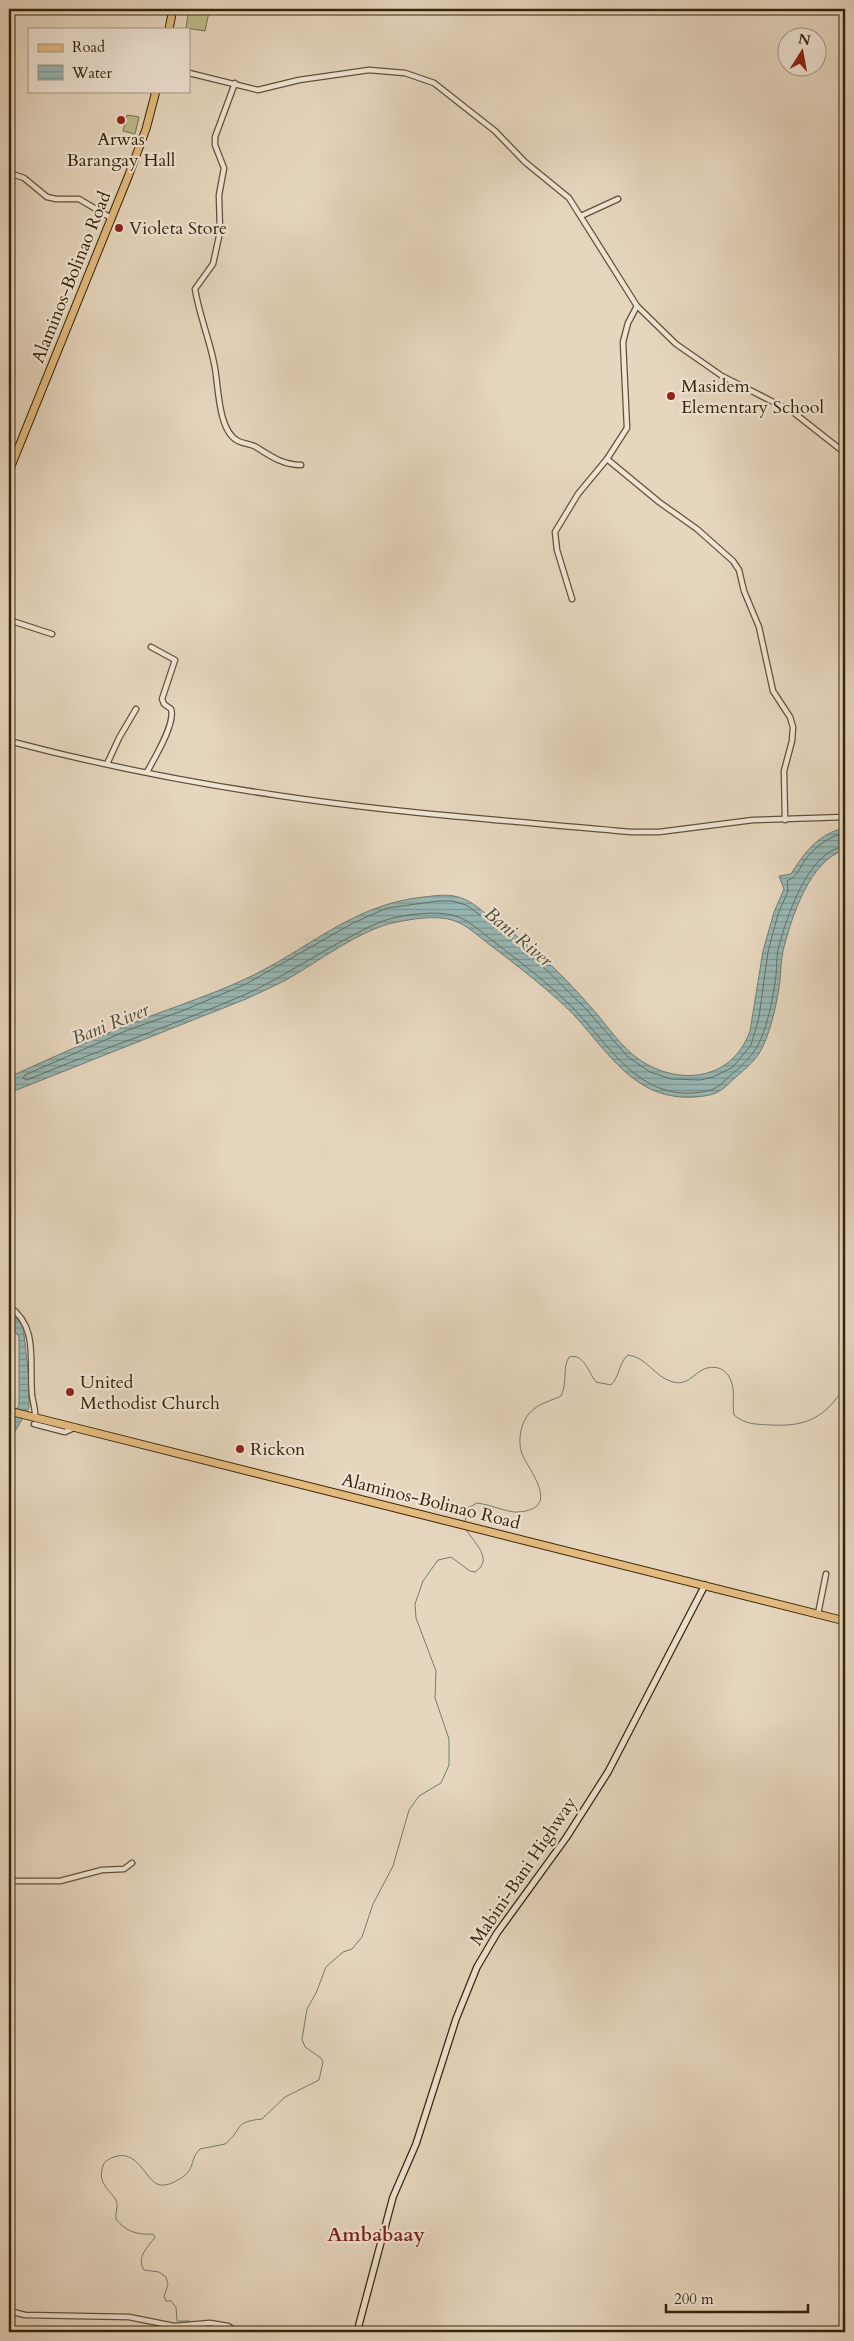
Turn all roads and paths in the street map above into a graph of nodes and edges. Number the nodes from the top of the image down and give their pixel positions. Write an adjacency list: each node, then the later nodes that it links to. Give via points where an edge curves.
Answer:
1 (173, 9): 2 (main road)
2 (170, 28)
3 (190, 73): 4 (street)
4 (235, 83): 8 (street, via 258,90 299,80 369,70 420,77 434,83 495,131 525,162 569,198); 13 (street, via 215,137 224,168 219,195 220,232 213,264 195,289 197,302 214,364 222,415 228,428 237,441 255,446 284,463)
5 (156, 92): 9 (main road, Alaminos-Bolinao Road, via 143,137)
6 (9, 172): 9 (street, via 24,178 47,197 79,199)
7 (618, 199): 8 (street)
8 (582, 216): 10 (street)
9 (111, 218): 14 (main road, Alaminos-Bolinao Road)
10 (637, 306): 11 (street, via 676,344 722,376 793,412); 12 (street, via 628,323 624,342 627,428)
11 (845, 453)
12 (607, 459): 15 (street, via 580,490 555,532); 24 (street, via 697,529 739,570 759,628 774,690 793,727 784,771)
13 (302, 465)
14 (9, 471)
15 (572, 598)
16 (9, 620): 17 (street)
17 (52, 634)
18 (151, 648): 22 (street, via 175,660 162,699 171,709 172,718)
19 (136, 709): 21 (street)
20 (9, 741): 21 (street)
21 (107, 764): 22 (street)
22 (147, 772): 24 (street, via 311,800 632,832 659,832 753,820)
23 (845, 817): 24 (street)
24 (785, 820)
25 (9, 1306): 27 (street, via 18,1312 28,1330)
26 (9, 1411): 27 (main road, Alaminos-Bolinao Road)
27 (34, 1420): 29 (main road, Alaminos-Bolinao Road)
28 (826, 1574): 30 (street)
29 (705, 1585): 30 (main road, Alaminos-Bolinao Road); 36 (main road, Mabini-Bani Highway, via 608,1772 477,1967 456,2019 416,2144 393,2197)
30 (818, 1614): 31 (main road, Alaminos-Bolinao Road)
31 (845, 1621)
32 (132, 1863): 33 (street, via 124,1869 102,1870 60,1881)
33 (9, 1881)
34 (9, 2312): 35 (street, via 129,2317 174,2326 210,2323 228,2326)
35 (237, 2332)
36 (357, 2332)

